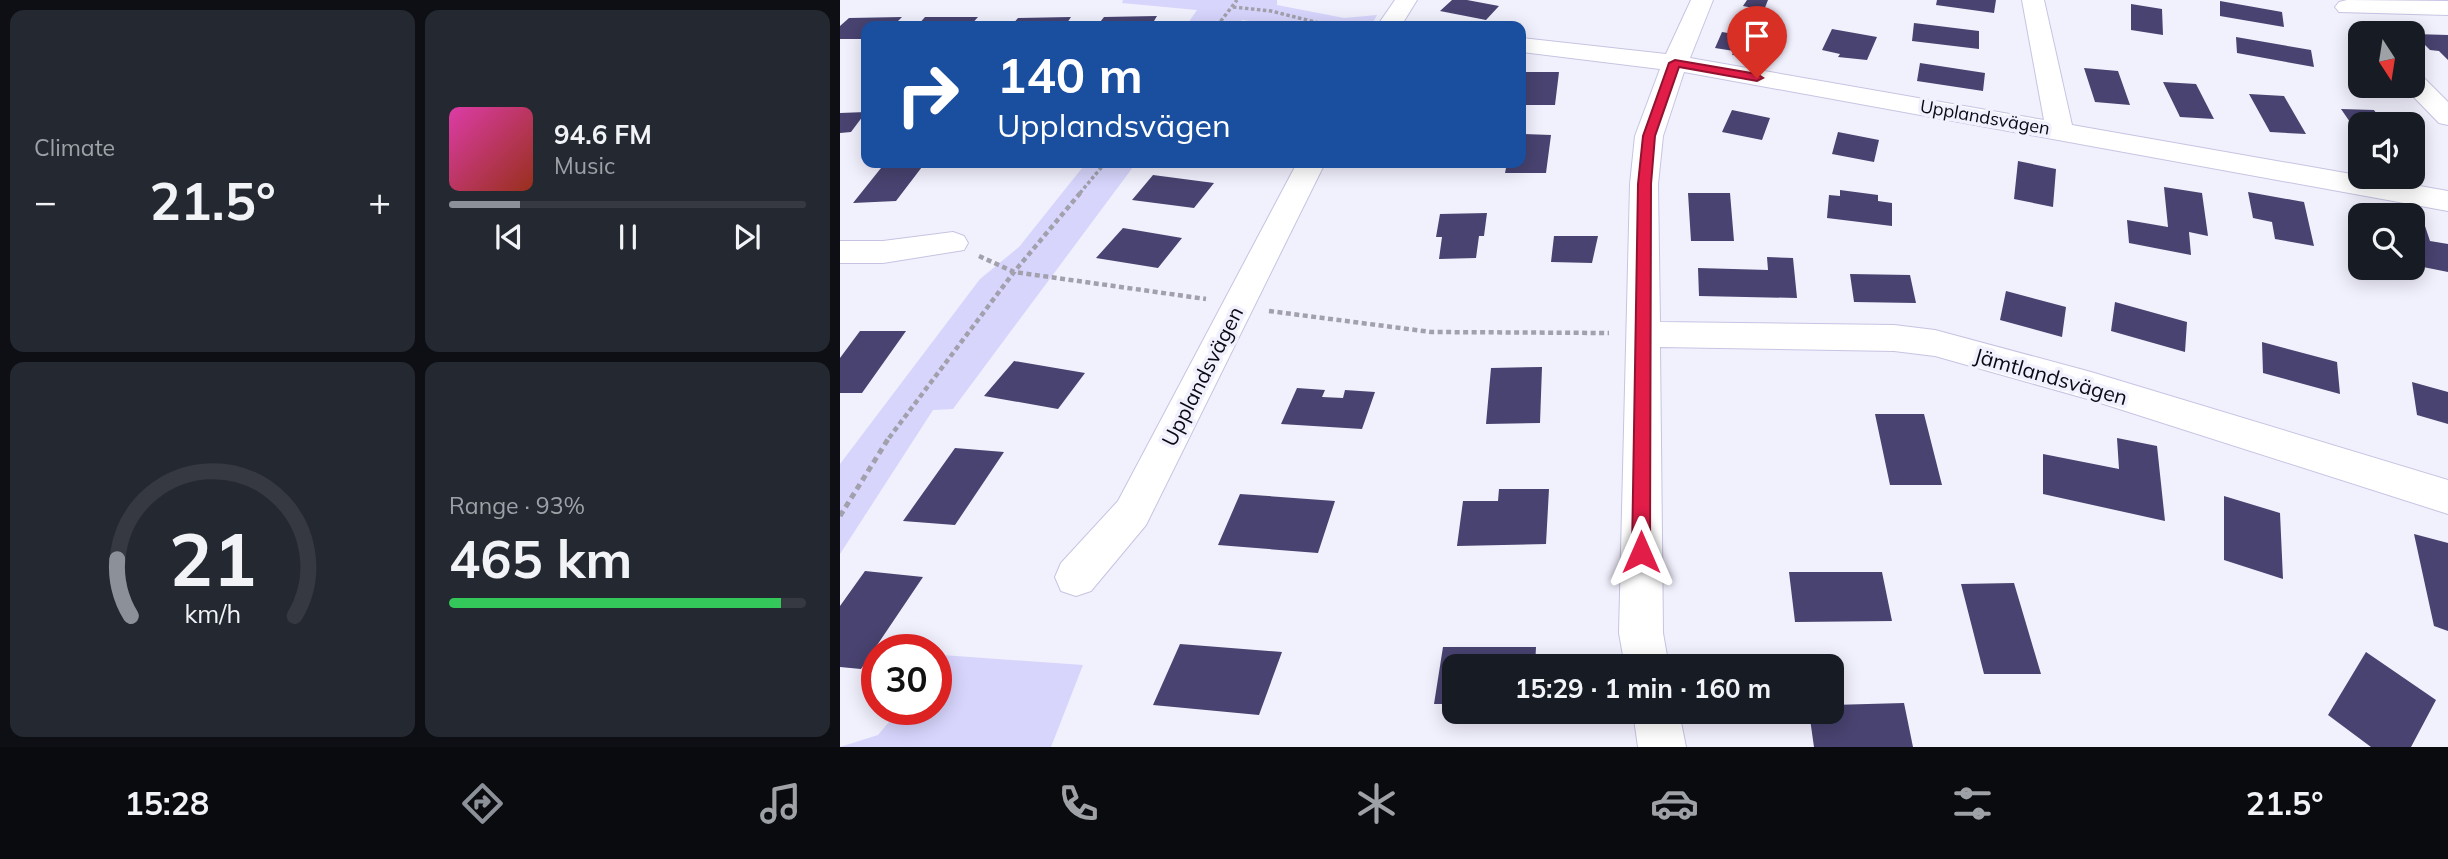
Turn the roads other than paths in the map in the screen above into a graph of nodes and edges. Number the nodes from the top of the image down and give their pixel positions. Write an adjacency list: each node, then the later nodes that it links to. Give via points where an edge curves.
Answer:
1 (1406, 0): 6 (street)
2 (1702, 0): 9 (street)
3 (2033, 0): 12 (street)
4 (2344, 4): 5 (street); 7 (street)
5 (2448, 8)
6 (1392, 21)
7 (2359, 21)
8 (1526, 46): 9 (street, Upplandsvägen)
9 (1675, 63): 12 (street, Upplandsvägen); 17 (street, via 1649,136)
10 (2426, 94): 11 (street)
11 (2448, 117)
12 (2060, 131): 14 (street, Upplandsvägen)
13 (1308, 168): 19 (street, Upplandsvägen, via 1132,513)
14 (2448, 201)
15 (953, 243): 16 (street, via 883,253)
16 (840, 252)
17 (1642, 334): 18 (street, Jämtlandsvägen, via 1894,338 1935,343 2091,386); 20 (street)
18 (2448, 497)
19 (1076, 577)
20 (1645, 654)
21 (1658, 724): 22 (street)
22 (1662, 747)

